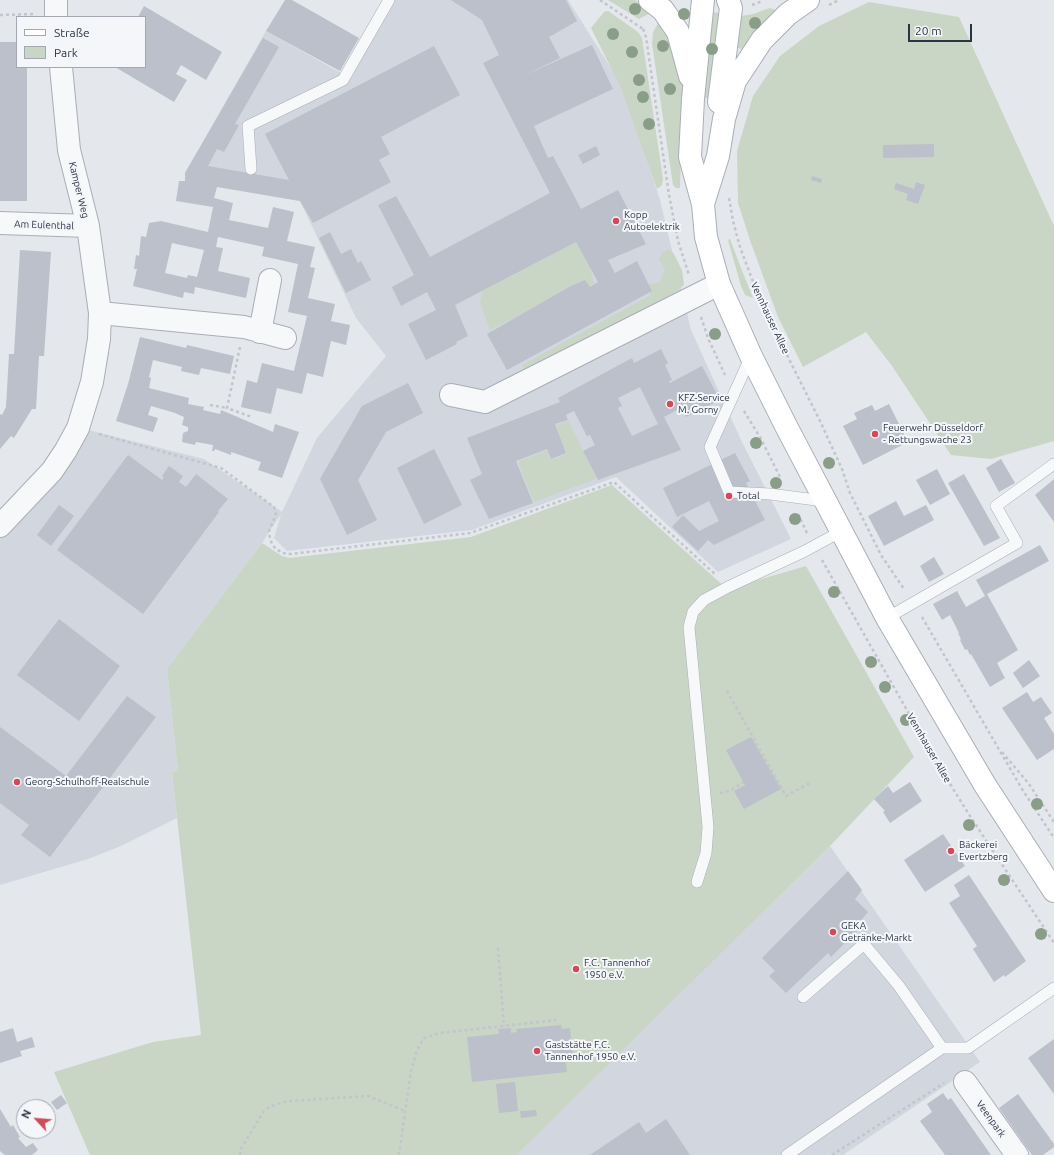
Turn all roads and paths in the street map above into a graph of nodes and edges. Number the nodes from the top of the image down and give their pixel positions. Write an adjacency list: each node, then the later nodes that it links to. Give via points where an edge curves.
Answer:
1 (389, 0): 11 (lane, via 343,80 248,126)
2 (600, 0): 17 (path, via 643,29 646,37 669,195 678,241)
3 (650, 0): 10 (main road, via 663,10 678,32 688,66)
4 (703, 0): 10 (main road)
5 (728, 0): 13 (main road, via 731,8 730,19)
6 (808, 0): 13 (main road, via 788,14 762,40 735,81 724,119 718,156)
7 (56, 9): 8 (path, via 34,14)
8 (0, 15)
9 (61, 68): 15 (street, Kamper Weg, via 69,150)
10 (693, 99): 13 (main road, via 690,157)
11 (251, 169)
12 (728, 190): 37 (path, Vennhauser Allee, via 732,221 761,303 820,420 860,515 881,555)
13 (703, 204): 18 (main road, via 706,237)
14 (0, 224): 15 (street, Am Eulenthal)
15 (88, 226): 19 (street, Kamper Weg)
16 (270, 280): 21 (street)
17 (690, 280)
18 (719, 284): 23 (main road); 25 (street, via 485,402)
19 (100, 313): 21 (street); 29 (street, Kamper Weg, via 99,339 92,382)
20 (701, 316): 24 (path, Vennhauser Allee, via 708,338)
21 (252, 330): 22 (street); 27 (path)
22 (285, 338)
23 (750, 356): 24 (lane); 32 (main road)
24 (734, 392): 31 (path, Vennhauser Allee); 31 (lane, via 710,447 729,492 770,494)
25 (452, 395)
26 (210, 406): 27 (path)
27 (227, 408): 28 (path)
28 (252, 417)
29 (78, 428): 33 (street, Kamper Weg, via 52,471); 36 (path, via 221,468 274,506 276,514 269,530 270,539 273,546 291,554 470,533 614,482)
30 (1054, 464): 37 (lane, via 996,506 1017,543)
31 (790, 498): 32 (lane); 35 (path, Vennhauser Allee)
32 (824, 501): 34 (main road)
33 (0, 526)
34 (840, 532): 35 (lane); 38 (main road)
35 (815, 546): 36 (lane); 48 (path, Vennhauser Allee, via 934,758)
36 (728, 587): 43 (lane, via 697,605 690,620)
37 (913, 603): 38 (lane); 40 (path, Vennhauser Allee)
38 (887, 618): 47 (main road, via 985,785)
39 (727, 691): 42 (path, via 786,796)
40 (998, 747): 44 (path, Vennhauser Allee, via 1029,784); 45 (path, Vennhauser Allee)
41 (744, 782): 43 (path, via 729,792)
42 (810, 782)
43 (705, 794): 46 (lane, via 708,827 706,853)
44 (1054, 822)
45 (1054, 838)
46 (697, 882)
47 (1054, 891)
48 (1054, 944)
49 (498, 948): 53 (path)
50 (1054, 988): 54 (lane, via 968,1048)
51 (803, 997): 54 (lane, via 864,944 899,986)
52 (556, 1020): 53 (path)
53 (504, 1026): 56 (path, via 440,1033 424,1038 413,1060)
54 (942, 1048): 59 (lane)
55 (965, 1082): 60 (street, Veenpark)
56 (404, 1111): 57 (path, via 368,1096 289,1101 271,1106 264,1112 241,1149); 58 (path)
57 (240, 1155)
58 (399, 1155)
59 (787, 1155)
60 (1017, 1155)

